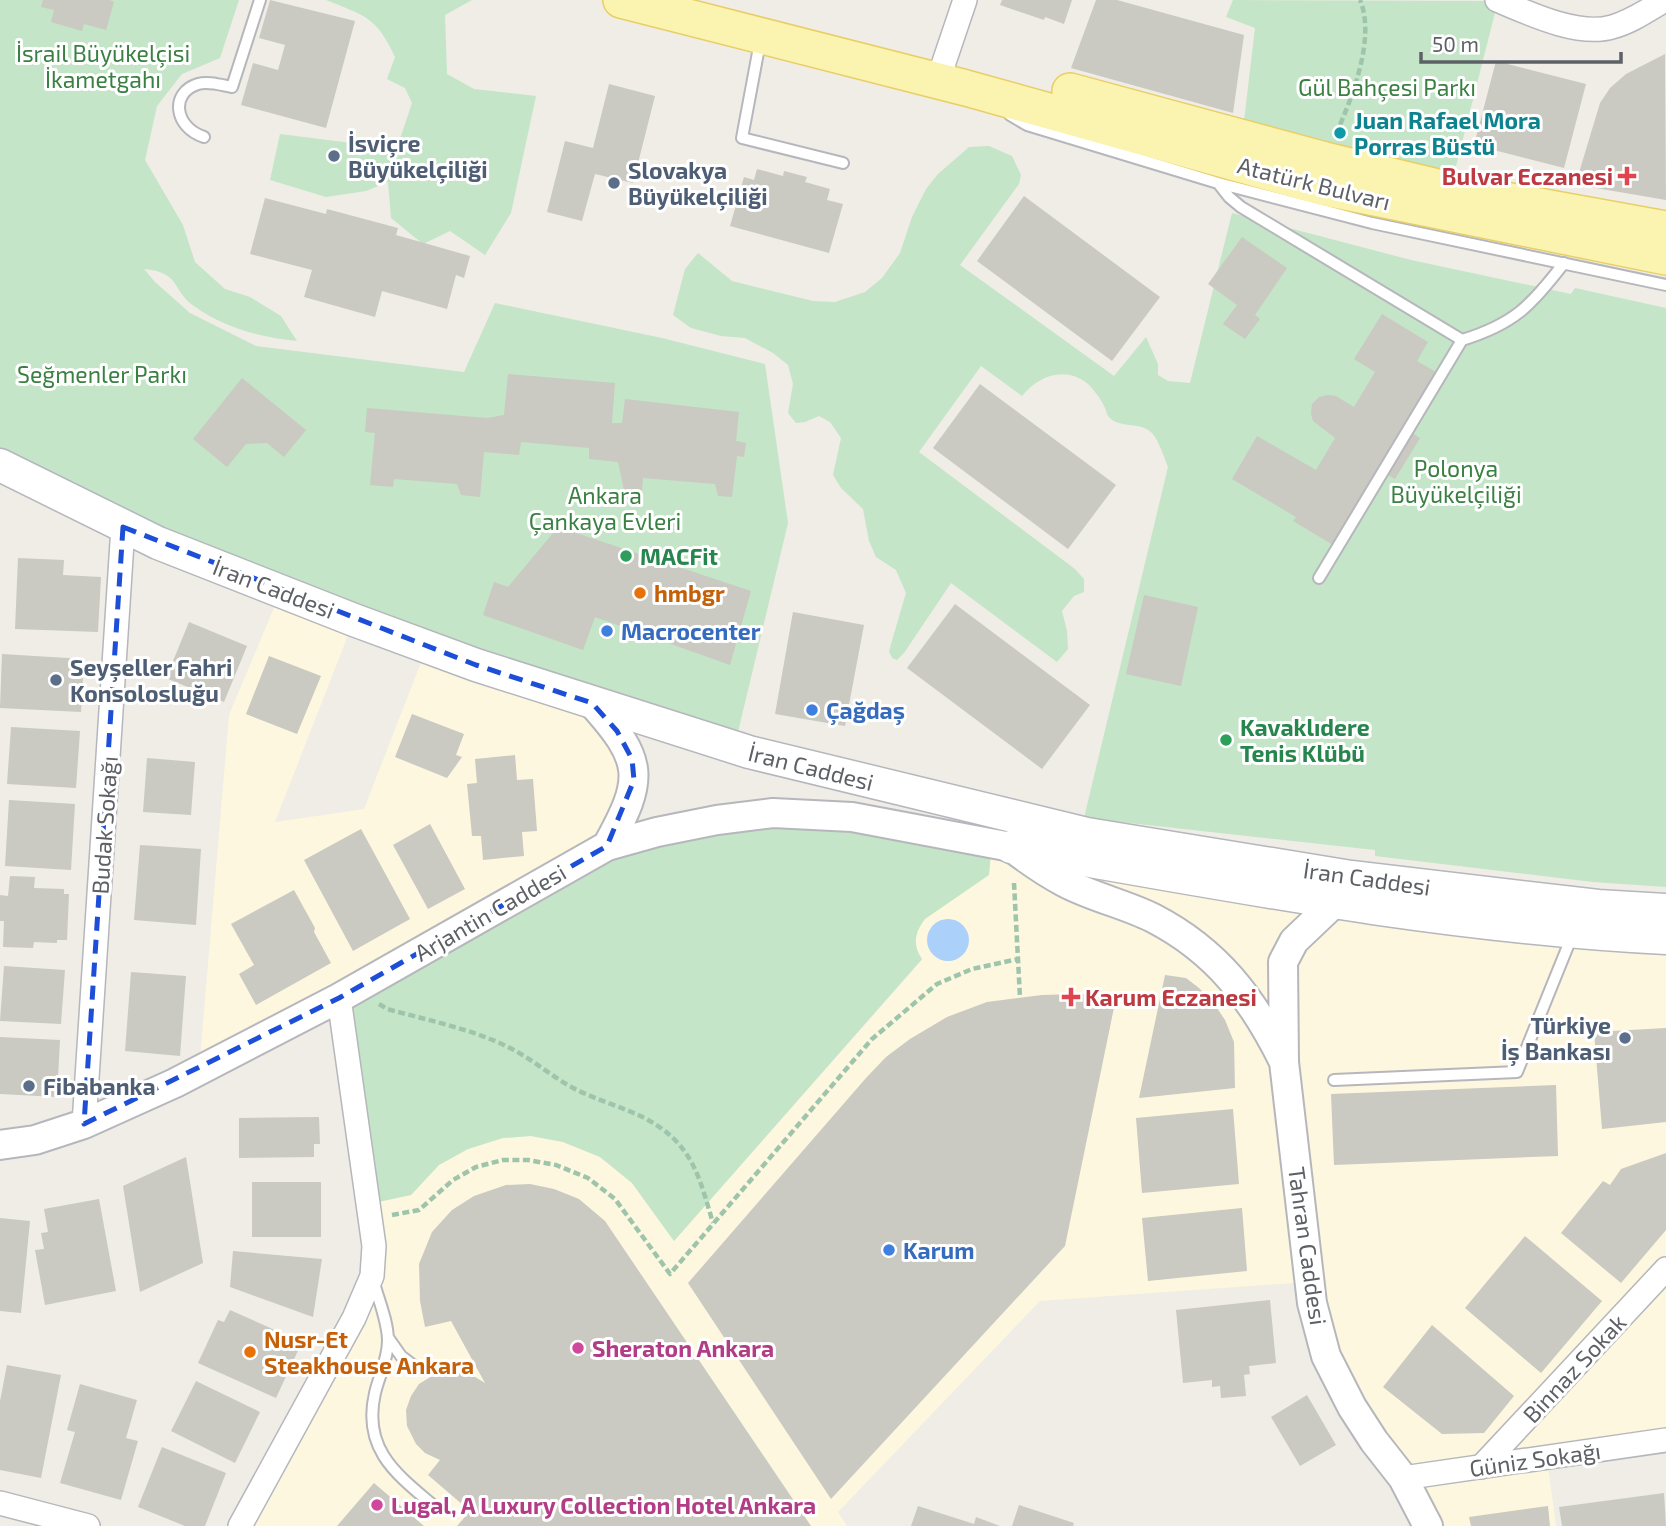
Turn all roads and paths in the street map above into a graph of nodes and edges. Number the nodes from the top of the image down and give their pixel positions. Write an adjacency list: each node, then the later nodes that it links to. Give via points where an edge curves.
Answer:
1 (260, 0): 9 (lane, via 232,87 196,84 180,102 183,125)
2 (621, 0): 7 (main road, Atatürk Bulvarı)
3 (965, 0): 8 (street)
4 (1360, 0): 10 (path, via 1366,24 1363,50)
5 (1497, 0): 6 (street, via 1592,30 1626,22)
6 (1665, 0)
7 (761, 36): 8 (main road, Atatürk Bulvarı); 11 (lane, via 742,138)
8 (952, 84): 10 (main road, Atatürk Bulvarı, via 1043,84); 12 (lane, via 1027,125); 14 (main road, Atatürk Bulvarı, via 1321,187)
9 (204, 137)
10 (1325, 160): 13 (main road, Atatürk Bulvarı, via 1450,190)
11 (843, 163)
12 (1218, 183): 15 (lane, via 1373,223); 17 (lane, via 1241,207)
13 (1666, 229)
14 (1666, 257)
15 (1564, 263): 16 (lane); 17 (lane, via 1524,310 1490,331)
16 (1666, 285)
17 (1462, 340): 20 (lane)
18 (9, 475): 19 (main road, İran Caddesi)
19 (123, 527): 21 (main road, İran Caddesi, via 354,620); 33 (street, Budak Sokağı)
20 (1319, 578)
21 (592, 704): 22 (street, via 626,744 635,770 628,804); 25 (main road, İran Caddesi, via 749,752 1087,834 1351,877)
22 (607, 846): 23 (street, Arjantin Caddesi, via 717,820 773,813 852,817); 29 (street, Arjantin Caddesi)
23 (1012, 848): 24 (main road, İran Caddesi); 28 (path); 31 (street, Tahran Caddesi, via 1066,883 1182,934 1208,954 1233,978)
24 (1334, 903): 26 (main road, İran Caddesi); 31 (street, Tahran Caddesi, via 1294,940 1283,962)
25 (1666, 910)
26 (1573, 933): 27 (main road, İran Caddesi); 32 (lane, via 1517,1072)
27 (1666, 938)
28 (1018, 959): 30 (path); 36 (path, via 972,969 937,984 900,1014 849,1063)
29 (350, 992): 33 (street, Arjantin Caddesi, via 175,1083); 35 (street); 36 (path, via 387,1009 487,1037 575,1089 656,1123 678,1143 699,1175)
30 (1020, 998)
31 (1284, 1062): 43 (street, Tahran Caddesi, via 1312,1303 1326,1356 1352,1407)
32 (1334, 1080)
33 (84, 1124): 34 (street, Arjantin Caddesi, via 35,1140)
34 (0, 1145)
35 (371, 1220): 36 (path, via 419,1210 476,1167 528,1160 588,1178 615,1199 670,1274); 38 (street)
36 (713, 1224)
37 (1666, 1269): 42 (street, Binnaz Sokak)
38 (372, 1276): 39 (lane); 47 (street, via 354,1318)
39 (387, 1333): 40 (lane, via 393,1347); 45 (lane, via 374,1395 376,1441 389,1466)
40 (418, 1369)
41 (1666, 1440): 42 (street, Güniz Sokağı)
42 (1481, 1467): 43 (street, Güniz Sokağı)
43 (1403, 1478): 48 (street, Tahran Caddesi)
44 (0, 1503): 46 (street)
45 (434, 1506)
46 (88, 1526)
47 (240, 1526)
48 (1428, 1526)

